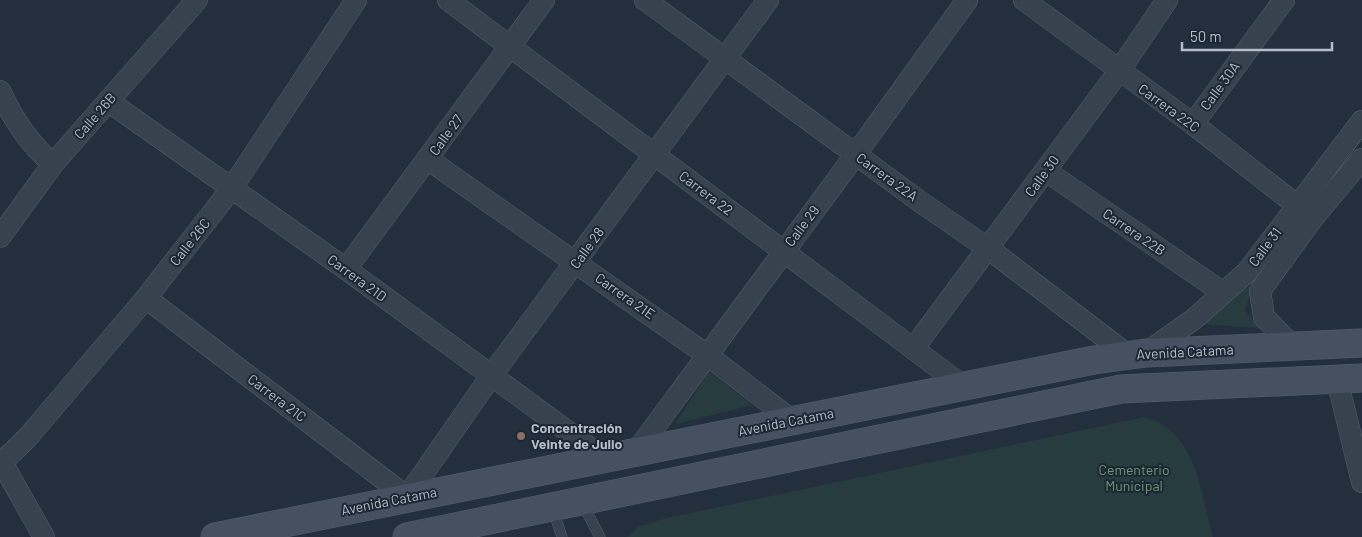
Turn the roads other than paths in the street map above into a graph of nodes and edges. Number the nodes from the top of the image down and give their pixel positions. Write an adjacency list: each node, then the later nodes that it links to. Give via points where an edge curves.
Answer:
1 (197, 0): 14 (street, Calle 26B)
2 (356, 0): 24 (street, Calle 26C)
3 (448, 0): 11 (street, Carrera 22)
4 (544, 0): 11 (street, Calle 27)
5 (645, 0): 12 (street, Carrera 22A)
6 (768, 0): 12 (street, Calle 28)
7 (967, 0): 19 (street, Calle 29)
8 (1024, 0): 13 (street, Carrera 22C)
9 (1167, 0): 13 (street, Calle 30)
10 (1284, 0): 17 (street, Calle 30A)
11 (510, 46): 18 (street, Carrera 22); 21 (street, Calle 27)
12 (727, 58): 18 (street, Calle 28); 19 (street, Carrera 22A)
13 (1119, 71): 17 (street, Carrera 22C); 23 (street, Calle 30)
14 (108, 101): 22 (street, Calle 26B); 24 (street, Carrera 21D)
15 (3, 105): 22 (street, via 41,154)
16 (1362, 121): 25 (street, Calle 31)
17 (1192, 124): 25 (street, Carrera 22C)
18 (653, 154): 29 (street, Carrera 22); 30 (street, Calle 28)
19 (856, 154): 28 (street, Carrera 22A); 29 (street, Calle 29)
20 (1362, 159): 26 (street, Calle 31)
21 (429, 160): 30 (street, Carrera 21E); 31 (street, Calle 27)
22 (53, 164): 27 (street, Calle 26B)
23 (1046, 171): 28 (street, Calle 30); 32 (street, Carrera 22B)
24 (232, 188): 31 (street, Carrera 21D); 33 (street, Calle 26C)
25 (1296, 206): 26 (street, Carrera 22C); 32 (street, Calle 31, via 1247,272)
26 (1313, 218): 35 (street, Calle 31, via 1260,291 1264,316)
27 (0, 237)
28 (989, 248): 36 (street, Calle 30); 37 (street, Carrera 22A)
29 (783, 251): 36 (street, Carrera 22); 38 (street, Calle 29)
30 (577, 262): 38 (street, Carrera 21E); 39 (street, Calle 28)
31 (346, 269): 39 (street, Carrera 21D)
32 (1222, 292): 37 (street, Calle 31, via 1194,319)
33 (146, 298): 45 (street, Calle 26C, via 28,437); 47 (street, Carrera 21C)
34 (1362, 343): 35 (main road, Avenida Catama)
35 (1292, 346): 37 (main road, Avenida Catama)
36 (913, 349): 41 (street, Carrera 22)
37 (1137, 354): 41 (main road, Avenida Catama)
38 (707, 355): 42 (street, Carrera 21E); 43 (street, Calle 29)
39 (491, 376): 44 (street, Carrera 21D); 47 (street, Calle 28)
40 (1350, 378): 46 (street); 48 (main road, via 1121,389)
41 (963, 386): 42 (main road, Avenida Catama)
42 (793, 421): 43 (main road, Avenida Catama)
43 (636, 452): 44 (main road, Avenida Catama)
44 (604, 458): 47 (main road, Avenida Catama)
45 (1, 462): 50 (street)
46 (1362, 482)
47 (408, 498): 51 (main road, Avenida Catama)
48 (581, 500): 49 (main road); 54 (lane)
49 (551, 507): 52 (main road); 53 (lane)
50 (44, 537)
51 (215, 537)
52 (406, 537)
53 (562, 537)
54 (600, 537)

